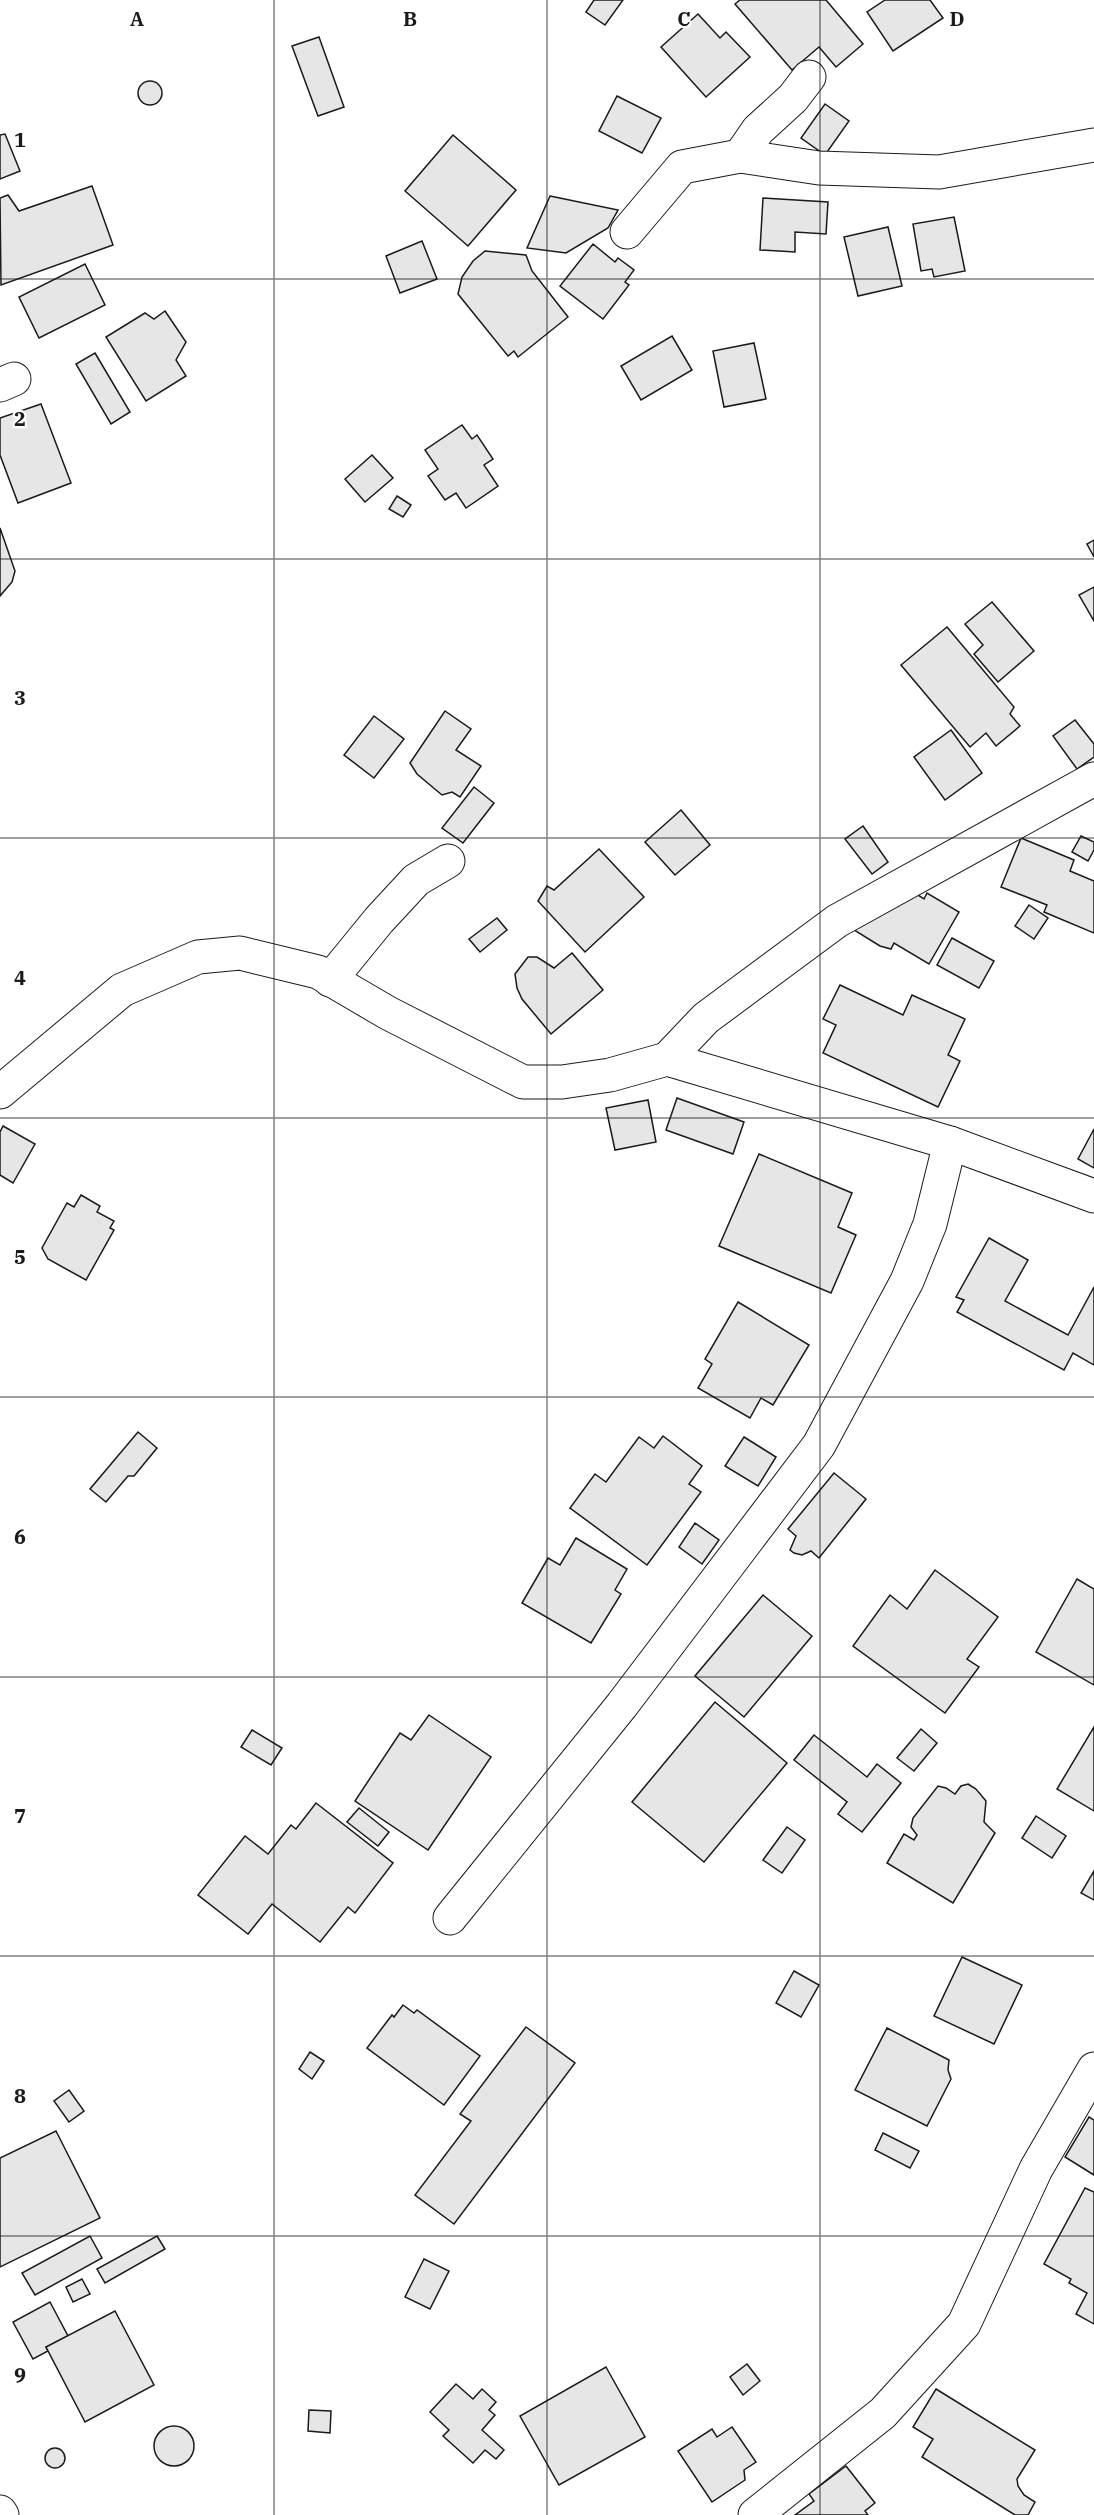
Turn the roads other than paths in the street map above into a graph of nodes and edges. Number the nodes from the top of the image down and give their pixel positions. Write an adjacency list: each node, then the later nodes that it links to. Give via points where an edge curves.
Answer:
1 (809, 77): 3 (street, via 793,98 758,130)
2 (1094, 145): 3 (street, via 939,172 819,168)
3 (740, 156): 4 (street, via 682,167)
4 (627, 232)
5 (1094, 779): 8 (street, via 837,921 706,1018)
6 (448, 861): 7 (street, via 416,880)
7 (330, 980): 8 (street, via 524,1082 561,1082 610,1075); 9 (street, via 318,972 240,953 198,957 122,990)
8 (667, 1059): 10 (street)
9 (0, 1092)
10 (950, 1143): 11 (street); 12 (street, via 930,1224 908,1281 819,1445 622,1705)
11 (1094, 1196)
12 (450, 1918)
13 (1094, 2069): 14 (street, via 1036,2169 964,2324 882,2414)
14 (755, 2515)

